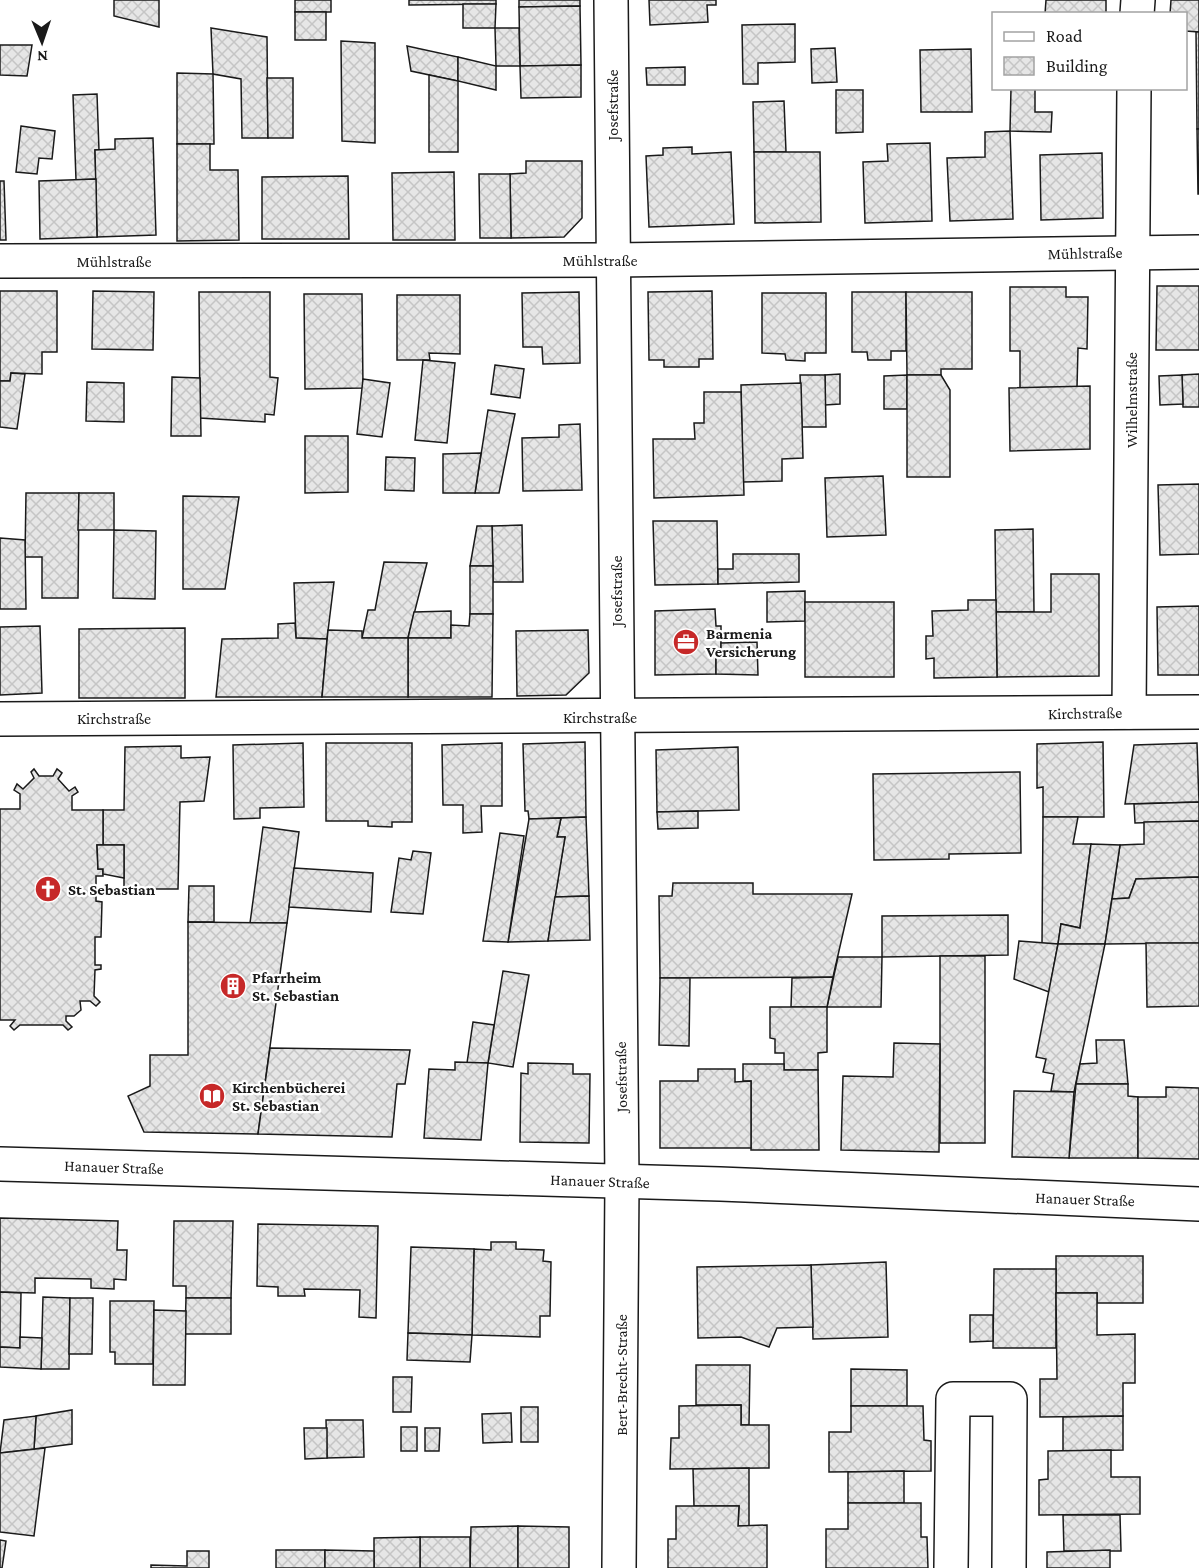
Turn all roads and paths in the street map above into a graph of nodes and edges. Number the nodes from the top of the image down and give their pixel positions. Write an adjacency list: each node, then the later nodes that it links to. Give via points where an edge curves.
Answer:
1 (612, 0): 5 (street, Josefstraße)
2 (1134, 90): 4 (street, Wilhelmstraße)
3 (1199, 252): 4 (street, Mühlstraße)
4 (1132, 253): 5 (street, Mühlstraße); 7 (street, Wilhelmstraße)
5 (614, 260): 6 (street, Mühlstraße); 9 (street, Josefstraße)
6 (0, 261)
7 (1129, 712): 8 (street, Kirchstraße); 9 (street, Kirchstraße)
8 (1199, 712)
9 (617, 717): 10 (street, Kirchstraße); 12 (street, Josefstraße)
10 (0, 719)
11 (0, 1164): 12 (street, Hanauer Straße)
12 (622, 1182): 13 (street, Hanauer Straße); 14 (street, Bert-Brecht-Straße)
13 (1199, 1204)
14 (620, 1568)
15 (951, 1568): 16 (street, via 953,1399 1010,1399)
16 (1009, 1568)

